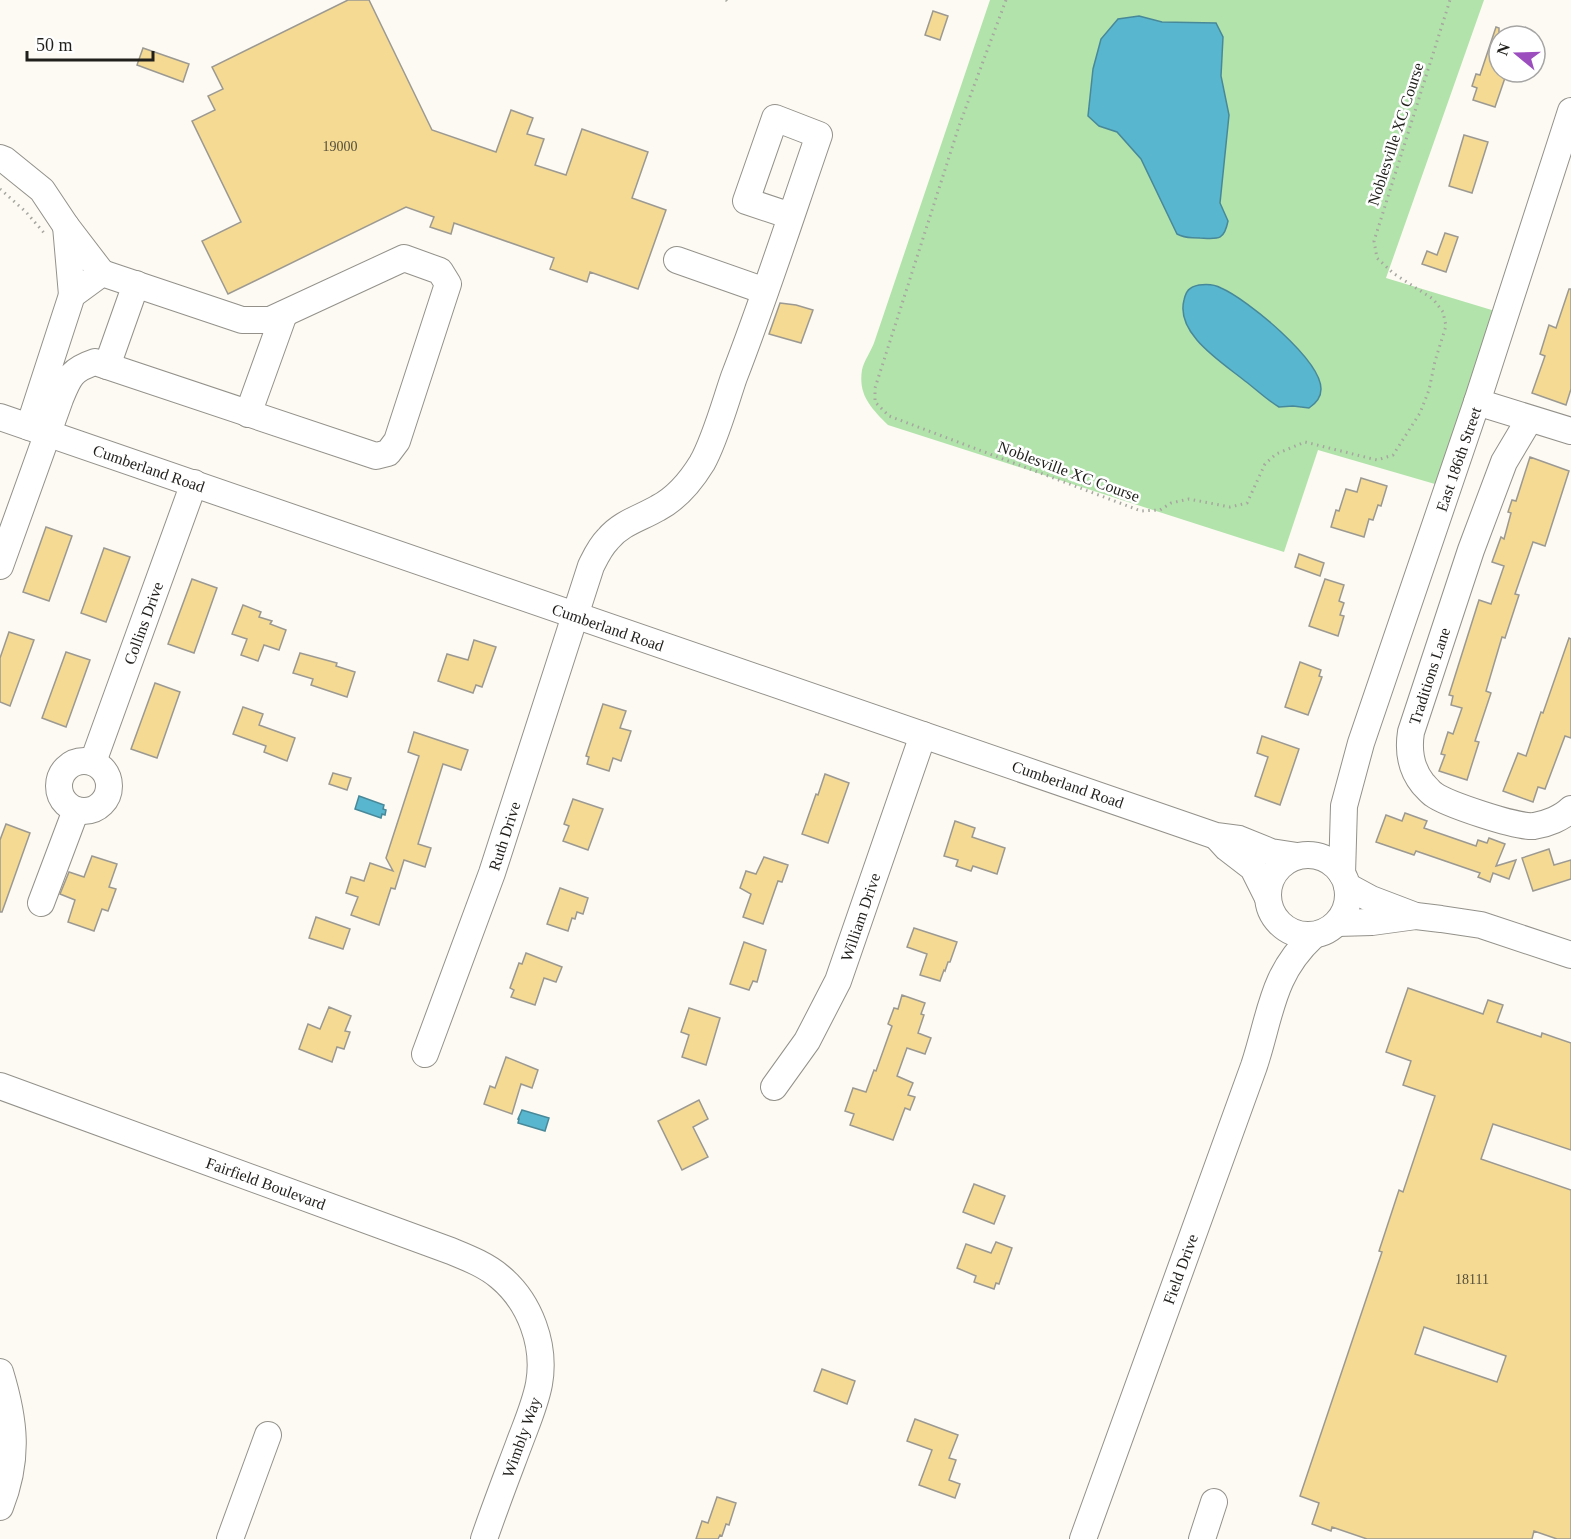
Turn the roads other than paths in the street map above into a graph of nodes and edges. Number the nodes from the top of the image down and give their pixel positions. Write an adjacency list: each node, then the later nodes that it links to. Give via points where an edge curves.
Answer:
1 (1571, 111): 13 (street, East 186th Street)
2 (0, 158): 4 (street, via 42,190)
3 (791, 216): 8 (street, Ruth Drive)
4 (66, 226): 6 (street); 9 (street)
5 (677, 260): 8 (street)
6 (102, 273): 7 (street); 9 (street)
7 (136, 284): 10 (street, via 242,320 270,320); 12 (street)
8 (765, 291): 21 (street, Ruth Drive, via 703,461 678,495 608,537 591,566)
9 (72, 295): 11 (street)
10 (284, 314): 14 (street); 14 (street, via 404,258 440,271 448,284 397,441 388,453 376,456)
11 (56, 343): 12 (street); 17 (street)
12 (101, 364): 14 (street); 17 (street, via 82,366 71,374)
13 (1477, 402): 16 (street); 24 (street, East 186th Street, via 1361,743)
14 (249, 414)
15 (0, 417): 17 (street, Cumberland Road)
16 (1529, 420): 18 (street); 25 (street, Traditions Lane, via 1504,462 1470,550 1411,732 1410,758 1423,784 1434,795 1504,820 1532,826 1545,824)
17 (38, 430): 19 (street, Cumberland Road); 20 (street)
18 (1571, 431)
19 (194, 483): 21 (street, Cumberland Road); 23 (street, Collins Drive)
20 (0, 566)
21 (575, 616): 22 (street, Cumberland Road); 38 (street, Ruth Drive, via 492,873)
22 (923, 735): 27 (street, Cumberland Road); 40 (street, William Drive, via 838,981 807,1041)
23 (93, 762): 26 (street, via 105,772 110,787 108,795 91,811); 26 (street, via 77,761 60,777 63,801)
24 (1344, 806): 28 (street, East 186th Street, via 1327,834); 29 (street, East 186th Street)
25 (1571, 809)
26 (76, 810): 31 (street)
27 (1216, 836): 28 (street, Cumberland Road, via 1239,838 1271,852); 30 (street, Cumberland Road, via 1253,868)
28 (1303, 855): 29 (street, via 1334,864); 30 (street, via 1275,870)
29 (1345, 880): 32 (street, via 1371,899); 34 (street, via 1348,899)
30 (1267, 896): 33 (street)
31 (41, 903)
32 (1416, 916): 34 (street); 36 (street, via 1481,925)
33 (1276, 921): 35 (street, via 1293,933); 37 (street, via 1277,939 1269,978)
34 (1337, 923): 35 (street)
35 (1313, 936): 37 (street, via 1285,969)
36 (1571, 955)
37 (1273, 997): 48 (street, Field Drive, via 1254,1066)
38 (424, 1054)
39 (0, 1086): 41 (street, Fairfield Boulevard, via 452,1251 500,1277)
40 (774, 1087)
41 (520, 1299): 47 (street, Wimbly Way, via 536,1333 541,1362 539,1381)
42 (0, 1372): 45 (street, via 9,1401 13,1465)
43 (268, 1435): 46 (street)
44 (1214, 1502): 49 (street)
45 (0, 1507)
46 (230, 1539)
47 (484, 1539)
48 (1083, 1539)
49 (1202, 1539)

